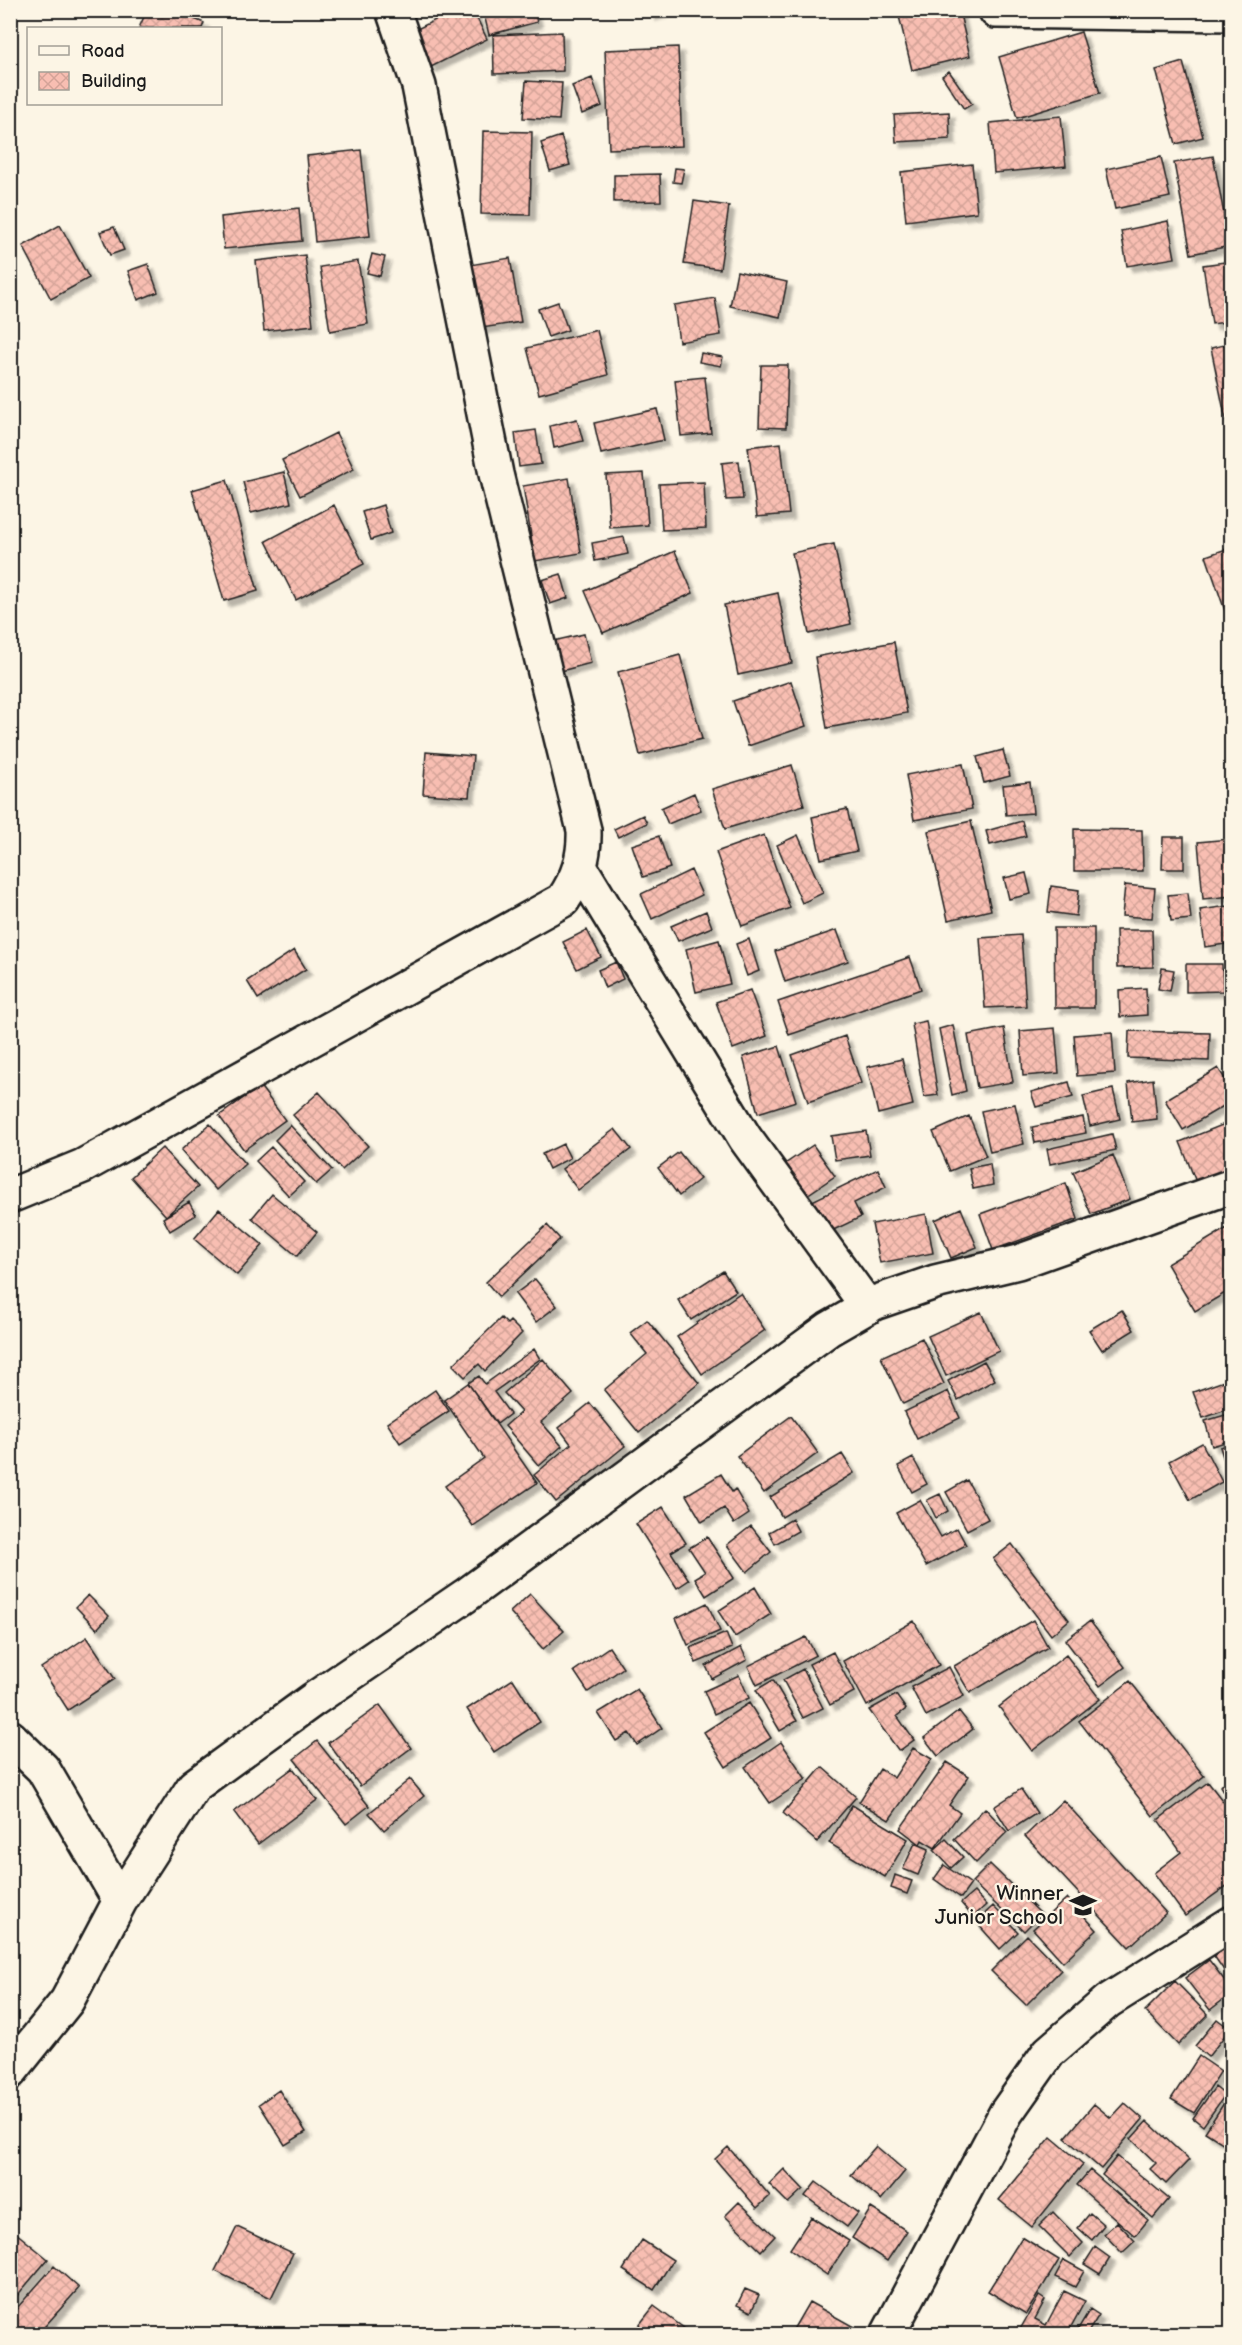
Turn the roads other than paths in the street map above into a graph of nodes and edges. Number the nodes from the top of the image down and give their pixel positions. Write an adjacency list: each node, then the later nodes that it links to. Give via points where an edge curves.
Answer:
1 (393, 10): 4 (street, via 419,86 496,474 584,830)
2 (996, 11): 3 (street)
3 (1232, 14)
4 (580, 867): 6 (street, via 563,900 83,1166); 7 (street, via 745,1138)
5 (1232, 1186): 7 (street, via 1018,1263 935,1282)
6 (10, 1196)
7 (868, 1307): 9 (street, via 830,1329 465,1596 194,1786)
8 (10, 1737): 9 (street, via 43,1769)
9 (120, 1900): 11 (street, via 67,2001)
10 (1232, 1923): 12 (street, via 1108,2001 1049,2052 1006,2113)
11 (10, 2072)
12 (888, 2334)

